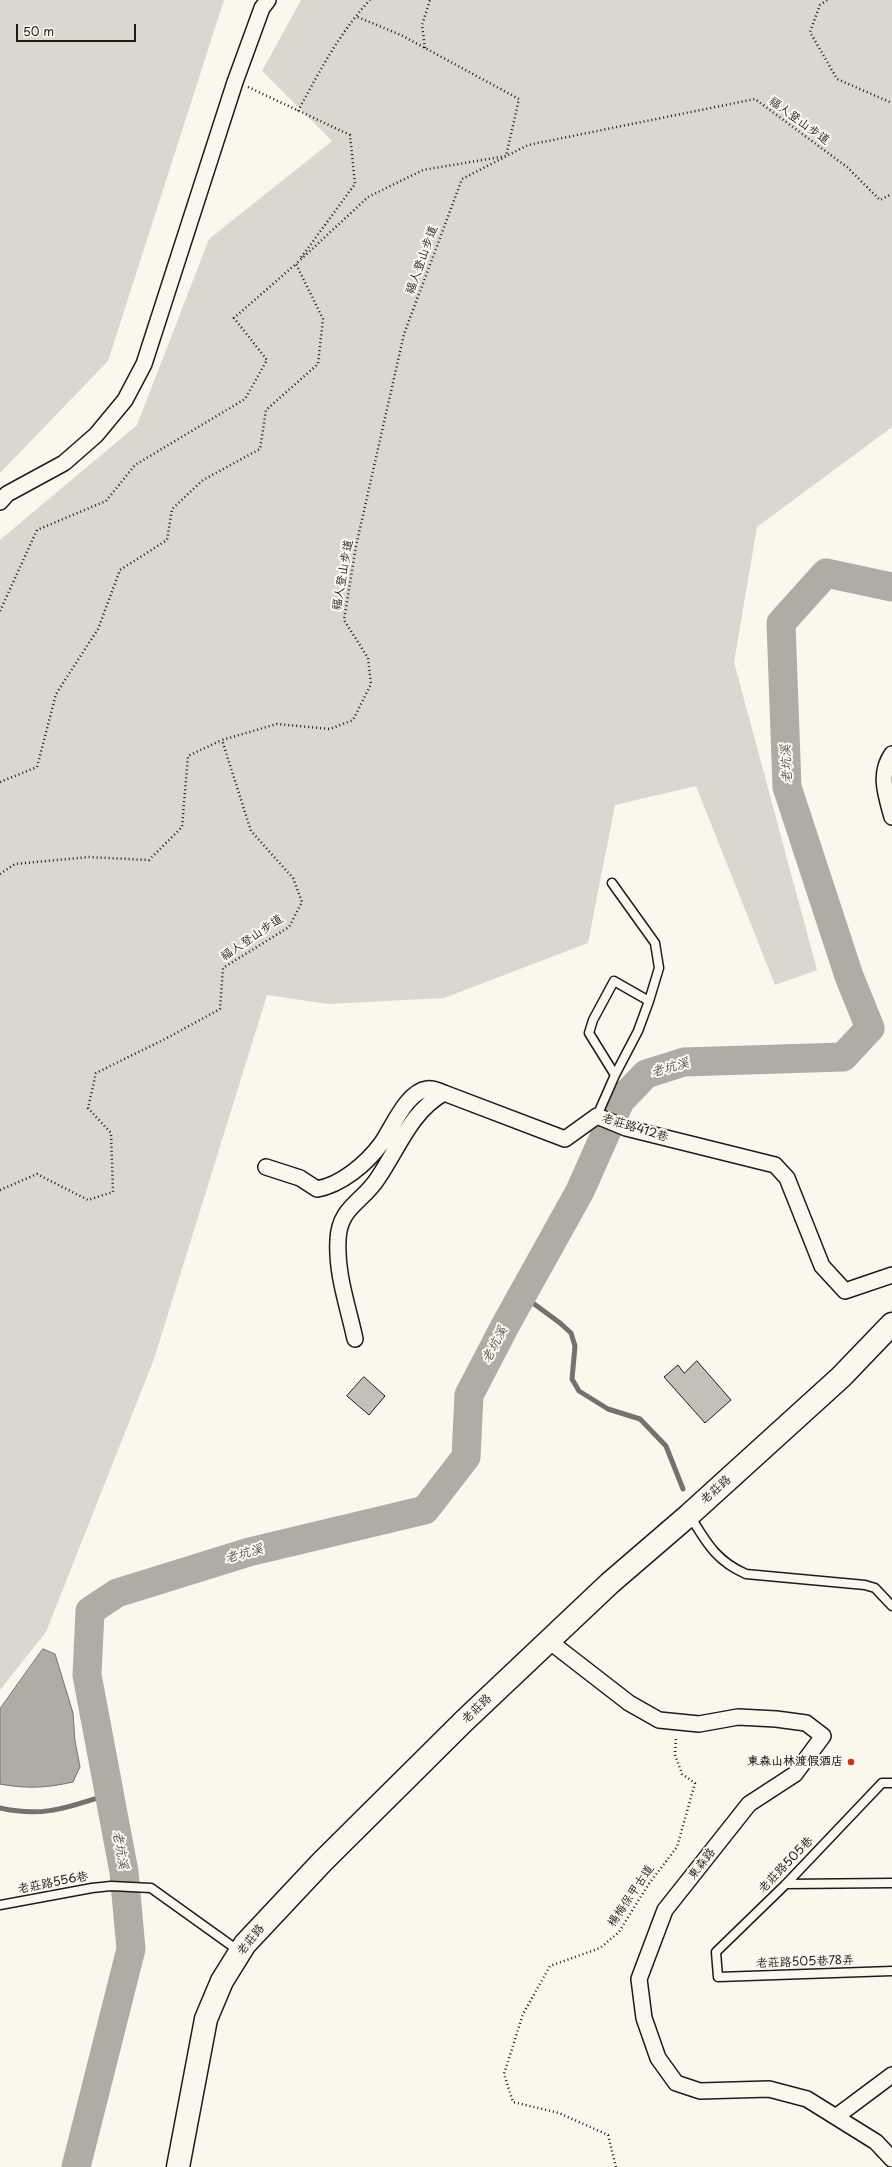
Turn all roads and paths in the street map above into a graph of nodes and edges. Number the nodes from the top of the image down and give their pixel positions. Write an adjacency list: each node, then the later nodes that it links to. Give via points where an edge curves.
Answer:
1 (268, 0): 7 (street, via 262,8)
2 (370, 0): 5 (path)
3 (430, 0): 6 (path, via 422,26)
4 (827, 0): 8 (path, via 820,5 810,32 838,79)
5 (355, 16): 6 (path); 9 (path, via 321,68)
6 (425, 48): 10 (path, via 519,99)
7 (235, 82): 9 (path); 13 (street, via 144,364 125,400 96,435 64,463 7,494)
8 (892, 103)
9 (298, 111): 12 (path, via 350,135 356,184)
10 (506, 156): 11 (path, 福人登山步道, via 528,145 755,99 847,167 880,200); 12 (path, via 423,170 368,197); 15 (path, 福人登山步道, via 462,179 404,334 356,546 344,620 368,658 371,684 353,720 330,730 277,724)
11 (892, 194)
12 (296, 264): 14 (path, via 234,318 267,360 245,399 135,465 106,501 38,530); 17 (path, via 323,319 318,364 266,410 260,449 203,480 172,509 167,540 120,570 98,629 56,694 37,768)
13 (0, 502)
14 (0, 611)
15 (222, 740): 19 (path, via 188,756 182,827 149,860 89,857 15,864); 26 (path, 福人登山步道, via 252,831 293,878 302,902 289,927 223,968 220,1010 96,1073 88,1108 111,1133 113,1192 88,1200 37,1174)
16 (892, 754): 18 (street, via 886,763 883,784)
17 (0, 782)
18 (892, 818)
19 (0, 874)
20 (612, 883): 21 (lane, via 654,943 660,968)
21 (649, 1001): 22 (lane, via 638,1031); 22 (lane, via 614,981 593,1020 589,1033)
22 (615, 1075): 24 (lane)
23 (444, 1093): 24 (street, 老莊路412巷, via 565,1139); 25 (street, 老莊路412巷, via 428,1088 419,1091 401,1111 372,1154 340,1180 327,1187 317,1189 300,1178); 29 (street, via 434,1099 419,1115 393,1151 378,1180 346,1212 338,1239 339,1264)
24 (597, 1116): 27 (street, 老莊路412巷, via 626,1128 775,1166 788,1178 822,1266 845,1291)
25 (266, 1167)
26 (0, 1190)
27 (892, 1276)
28 (892, 1324): 30 (street, 老莊路, via 841,1378)
29 (355, 1339)
30 (689, 1515): 31 (lane, via 708,1547 735,1570 746,1574 865,1585 875,1588); 32 (street, 老莊路)
31 (892, 1606)
32 (549, 1640): 33 (street, 東森路, via 629,1703 659,1720); 38 (street, 老莊路, via 322,1862)
33 (676, 1722): 42 (street, 東森路, via 699,1724 738,1717 776,1719 806,1723 823,1736 795,1774 749,1804 665,1910 639,1979 644,2018 658,2058 676,2083 700,2090 769,2089 807,2099); 45 (path, 楊梅保甲古道, via 675,1755 682,1774 695,1783 677,1847 648,1884 619,1932 600,1948 550,1966 524,2014 504,2074 514,2102 559,2113 608,2135)
34 (892, 1783): 35 (lane, 老莊路505巷, via 882,1782)
35 (786, 1884): 36 (lane); 40 (lane, 老莊路505巷, via 716,1952)
36 (892, 1884)
37 (0, 1905): 38 (lane, 老莊路556巷, via 111,1886 151,1888)
38 (240, 1952): 44 (street, 老莊路, via 222,1981 206,2019)
39 (892, 1971): 40 (lane, 老莊路505巷78弄)
40 (718, 1977)
41 (892, 2075): 42 (street)
42 (837, 2116): 43 (street, 東森路, via 876,2142)
43 (892, 2159)
44 (178, 2167)
45 (616, 2167)

